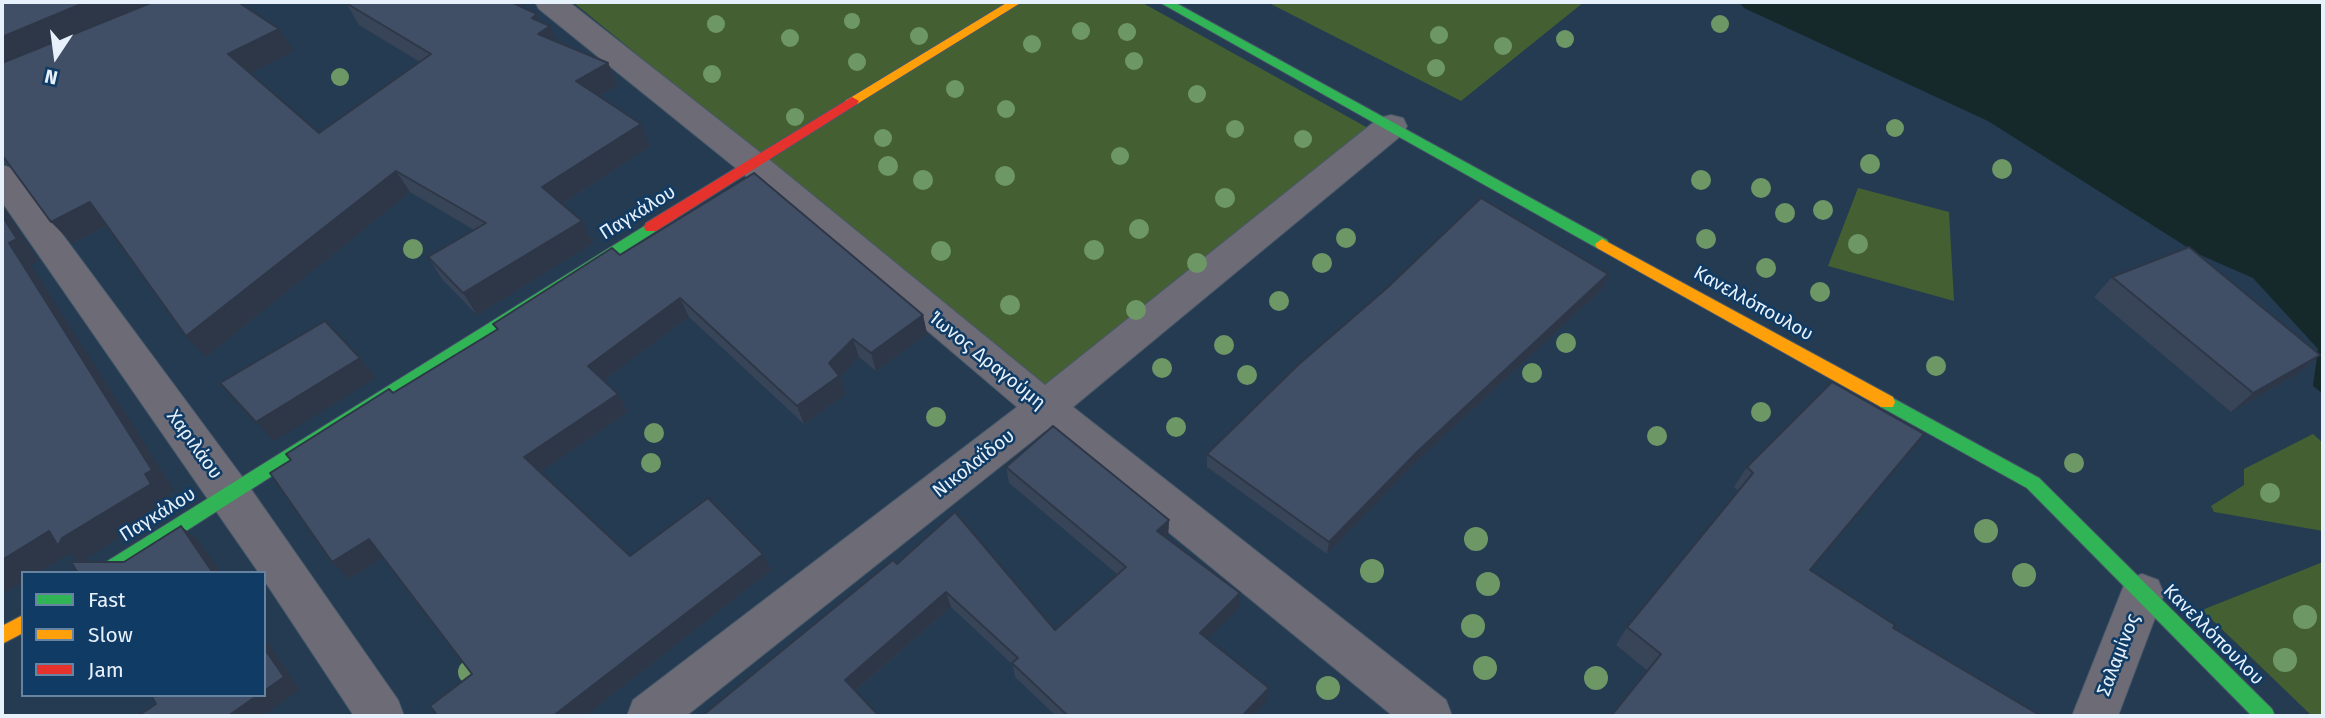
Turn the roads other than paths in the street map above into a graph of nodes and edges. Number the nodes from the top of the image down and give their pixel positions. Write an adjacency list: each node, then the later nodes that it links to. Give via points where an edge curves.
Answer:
1 (550, 2): 5 (street, Ίωνος Δραγούμη)
2 (1016, 2): 5 (main road, Παγκάλου)
3 (1165, 2): 4 (main road, Κανελλόπουλου)
4 (1391, 127): 7 (street, Νικολαΐδου); 10 (main road, Κανελλόπουλου, via 2033,483)
5 (754, 164): 7 (street, Ίωνος Δραγούμη); 8 (main road, Παγκάλου)
6 (2, 177): 8 (street, Χαριλάου)
7 (1045, 408): 14 (street, Νικολαΐδου); 15 (street, Ίωνος Δραγούμη)
8 (231, 495): 9 (main road, Παγκάλου); 13 (street, Χαριλάου)
9 (107, 571)
10 (2142, 594): 16 (street, Σαλαμίνος); 17 (main road, Κανελλόπουλου)
11 (21, 624): 12 (main road)
12 (2, 636)
13 (381, 716)
14 (650, 716)
15 (1429, 716)
16 (2095, 716)
17 (2265, 716)

